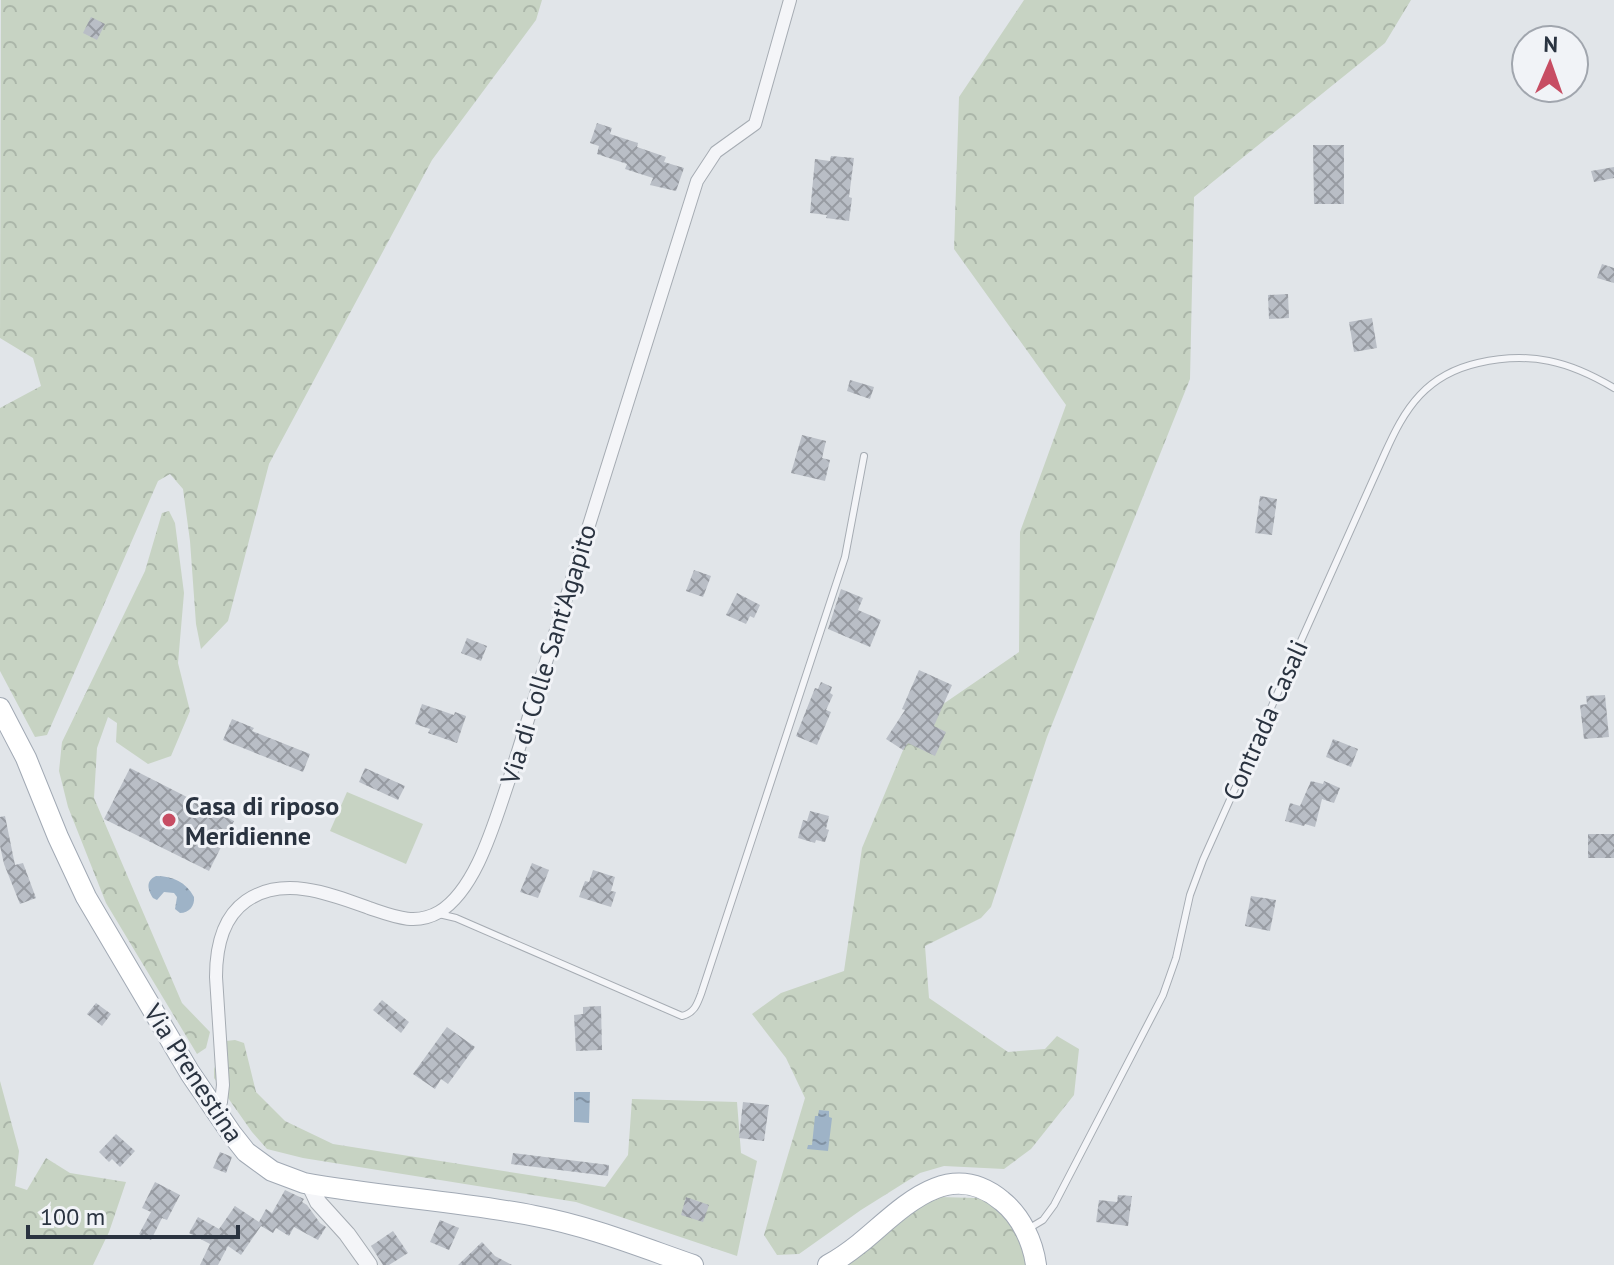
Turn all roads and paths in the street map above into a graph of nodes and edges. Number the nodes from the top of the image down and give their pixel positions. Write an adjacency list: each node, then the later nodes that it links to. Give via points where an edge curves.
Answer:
1 (790, 0): 5 (street, Via di Colle Sant'Agapito, via 755,124 716,152 697,181 498,809 464,889)
2 (1614, 388): 8 (lane, Contrada Casali, via 1559,362 1507,357 1451,372 1406,411 1203,860 1158,1007 1054,1205 1043,1220)
3 (864, 456): 5 (lane, via 845,557 695,1009 682,1016)
4 (0, 708): 6 (main road, Via Prenestina, via 91,907)
5 (436, 914): 6 (street, via 407,919 298,888 269,891 239,907 225,928 217,962 223,1085)
6 (217, 1112): 7 (main road, Via Prenestina, via 255,1160)
7 (309, 1183): 9 (street); 10 (main road, Via Prenestina, via 536,1216)
8 (1025, 1230): 11 (main road, via 1009,1207 989,1192 968,1185 942,1186 913,1199); 12 (main road)
9 (369, 1265)
10 (693, 1265)
11 (828, 1265)
12 (1036, 1265)

